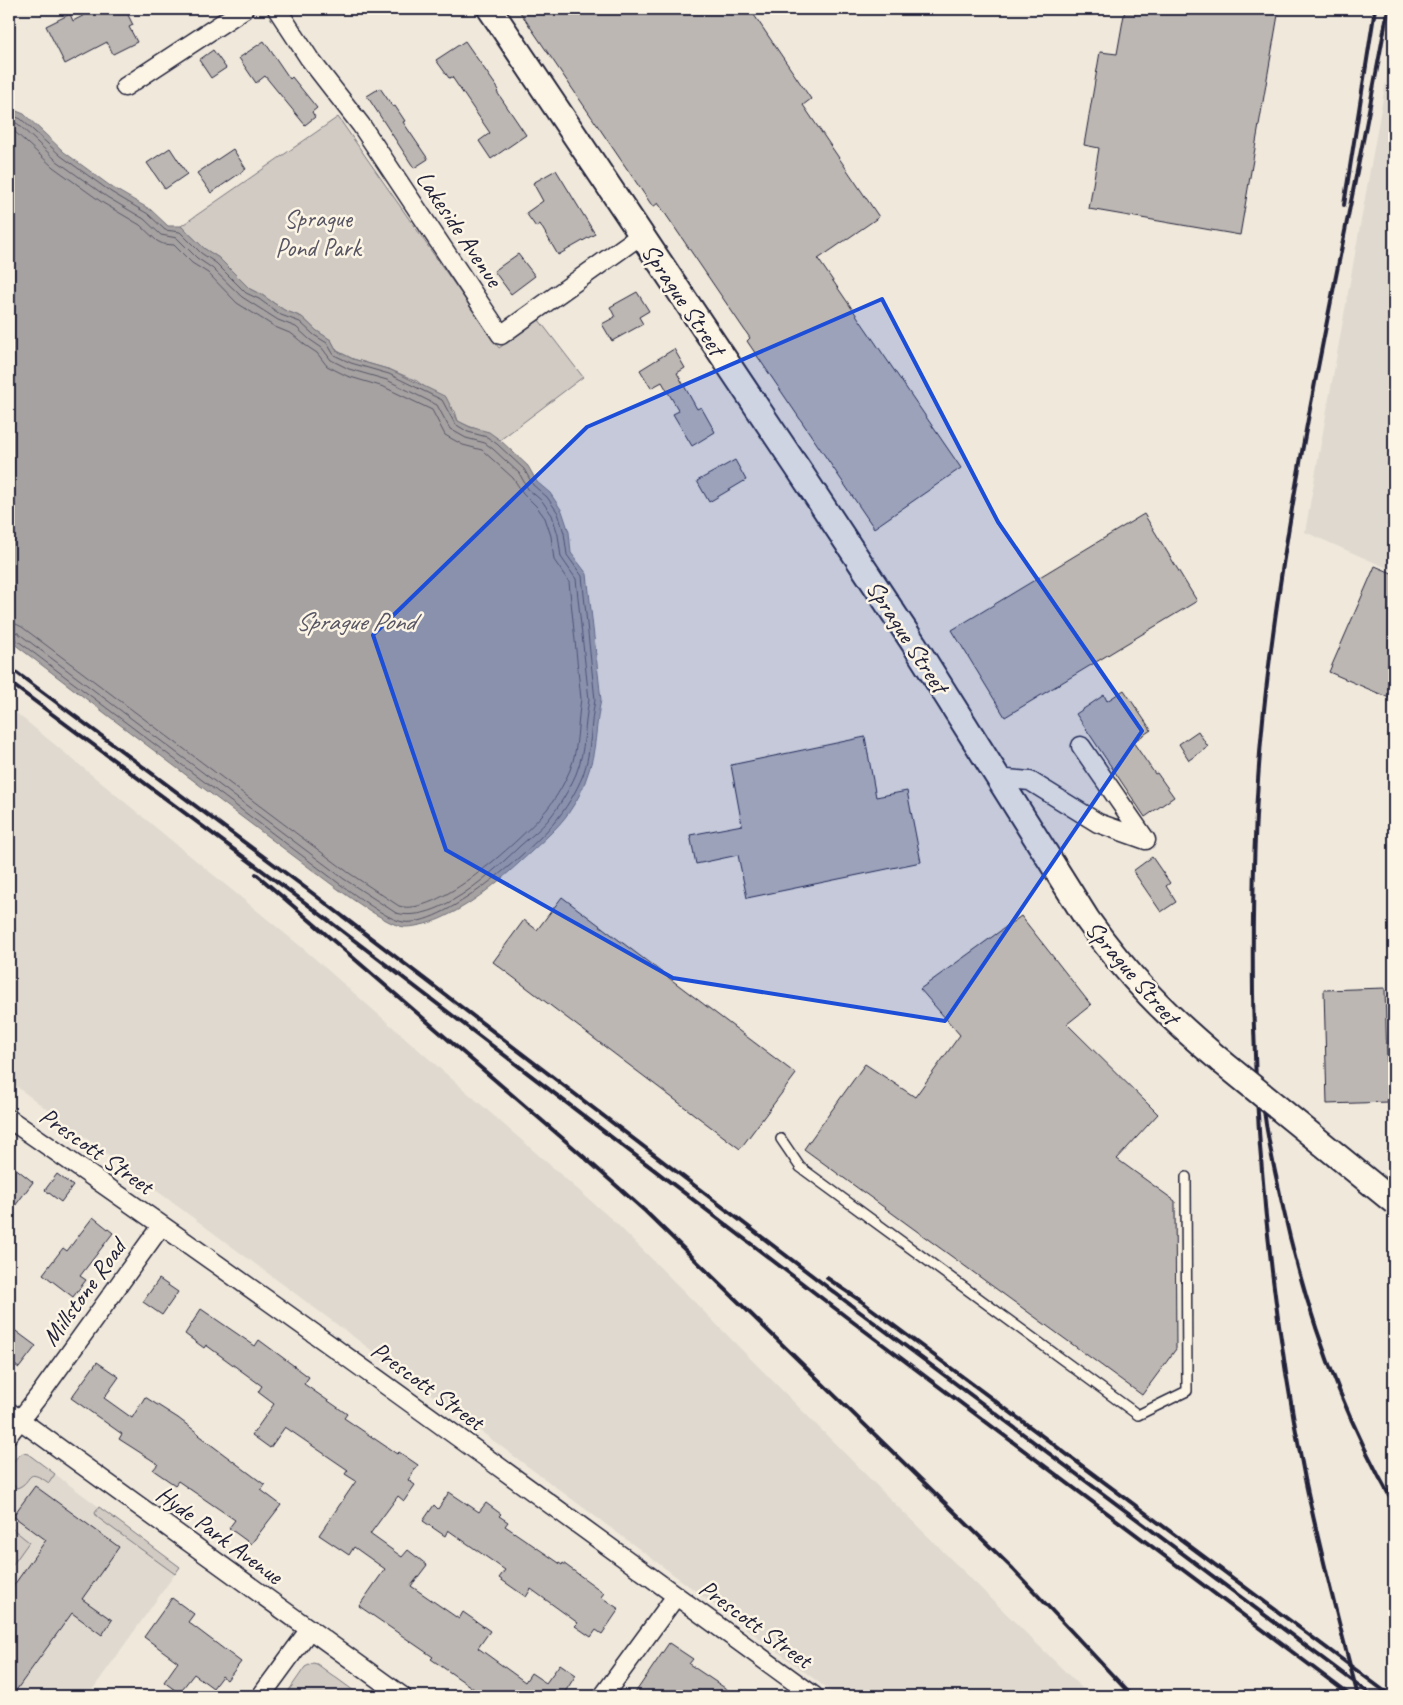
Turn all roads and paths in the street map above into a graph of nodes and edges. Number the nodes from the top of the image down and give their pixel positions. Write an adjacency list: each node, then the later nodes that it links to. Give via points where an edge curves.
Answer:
1 (244, 9): 4 (street)
2 (277, 9): 5 (street, Lakeside Avenue, via 360,125 501,335)
3 (490, 9): 5 (main road, Sprague Street)
4 (125, 87)
5 (641, 235): 7 (main road, Sprague Street, via 914,644)
6 (1081, 746): 7 (street, via 1146,840 1098,823 1030,781)
7 (997, 778): 11 (main road, Sprague Street, bridge, via 1106,947 1166,1014)
8 (9, 1119): 12 (street, Prescott Street)
9 (781, 1139): 10 (lane, via 800,1167 1138,1415 1187,1391)
10 (1186, 1177)
11 (1394, 1202)
12 (161, 1226): 13 (street, Millstone Road, via 47,1386); 15 (street, Prescott Street)
13 (14, 1416): 14 (street, Millstone Road); 16 (street, Hyde Park Avenue)
14 (9, 1434)
15 (676, 1596): 19 (street); 20 (street, Prescott Street)
16 (310, 1629): 17 (street); 18 (street, Hyde Park Avenue)
17 (261, 1696)
18 (402, 1696)
19 (603, 1696)
20 (814, 1696)

